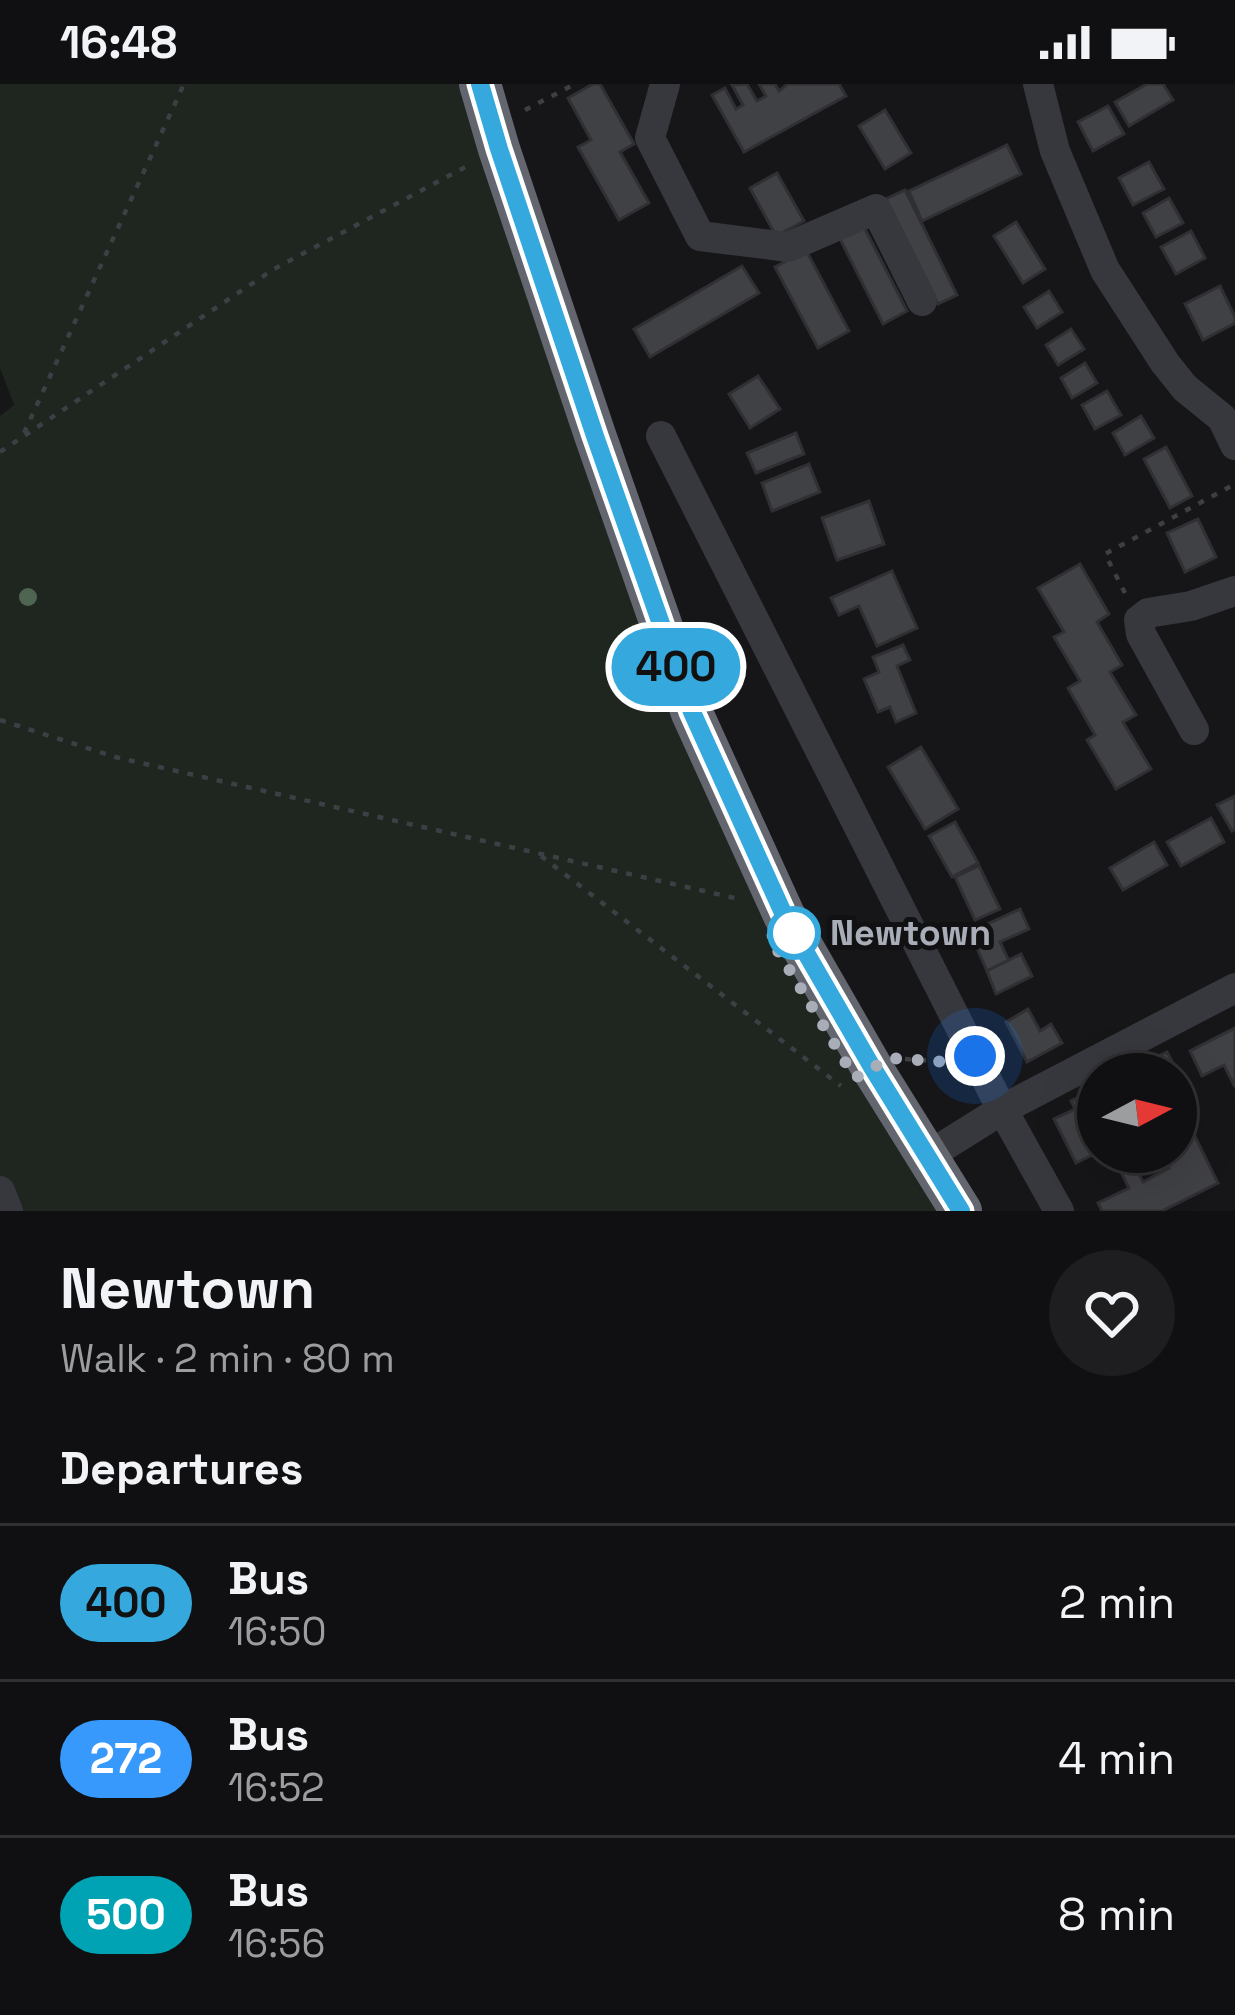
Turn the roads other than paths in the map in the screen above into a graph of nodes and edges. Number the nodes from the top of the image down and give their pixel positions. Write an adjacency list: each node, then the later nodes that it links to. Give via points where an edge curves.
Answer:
1 (480, 84): 11 (highway, via 692,712 784,915)
2 (665, 84): 4 (street, via 650,138 700,236 788,247 876,209)
3 (1038, 84): 5 (street, via 1055,151 1106,271 1165,364)
4 (922, 302)
5 (1231, 424)
6 (661, 436): 10 (street)
7 (1235, 591): 8 (street, via 1139,620)
8 (1194, 730)
9 (1235, 988): 10 (street)
10 (1003, 1108): 11 (street); 15 (street)
11 (928, 1156): 14 (highway)
12 (0, 1191): 13 (street)
13 (8, 1211)
14 (961, 1211)
15 (1059, 1211)

